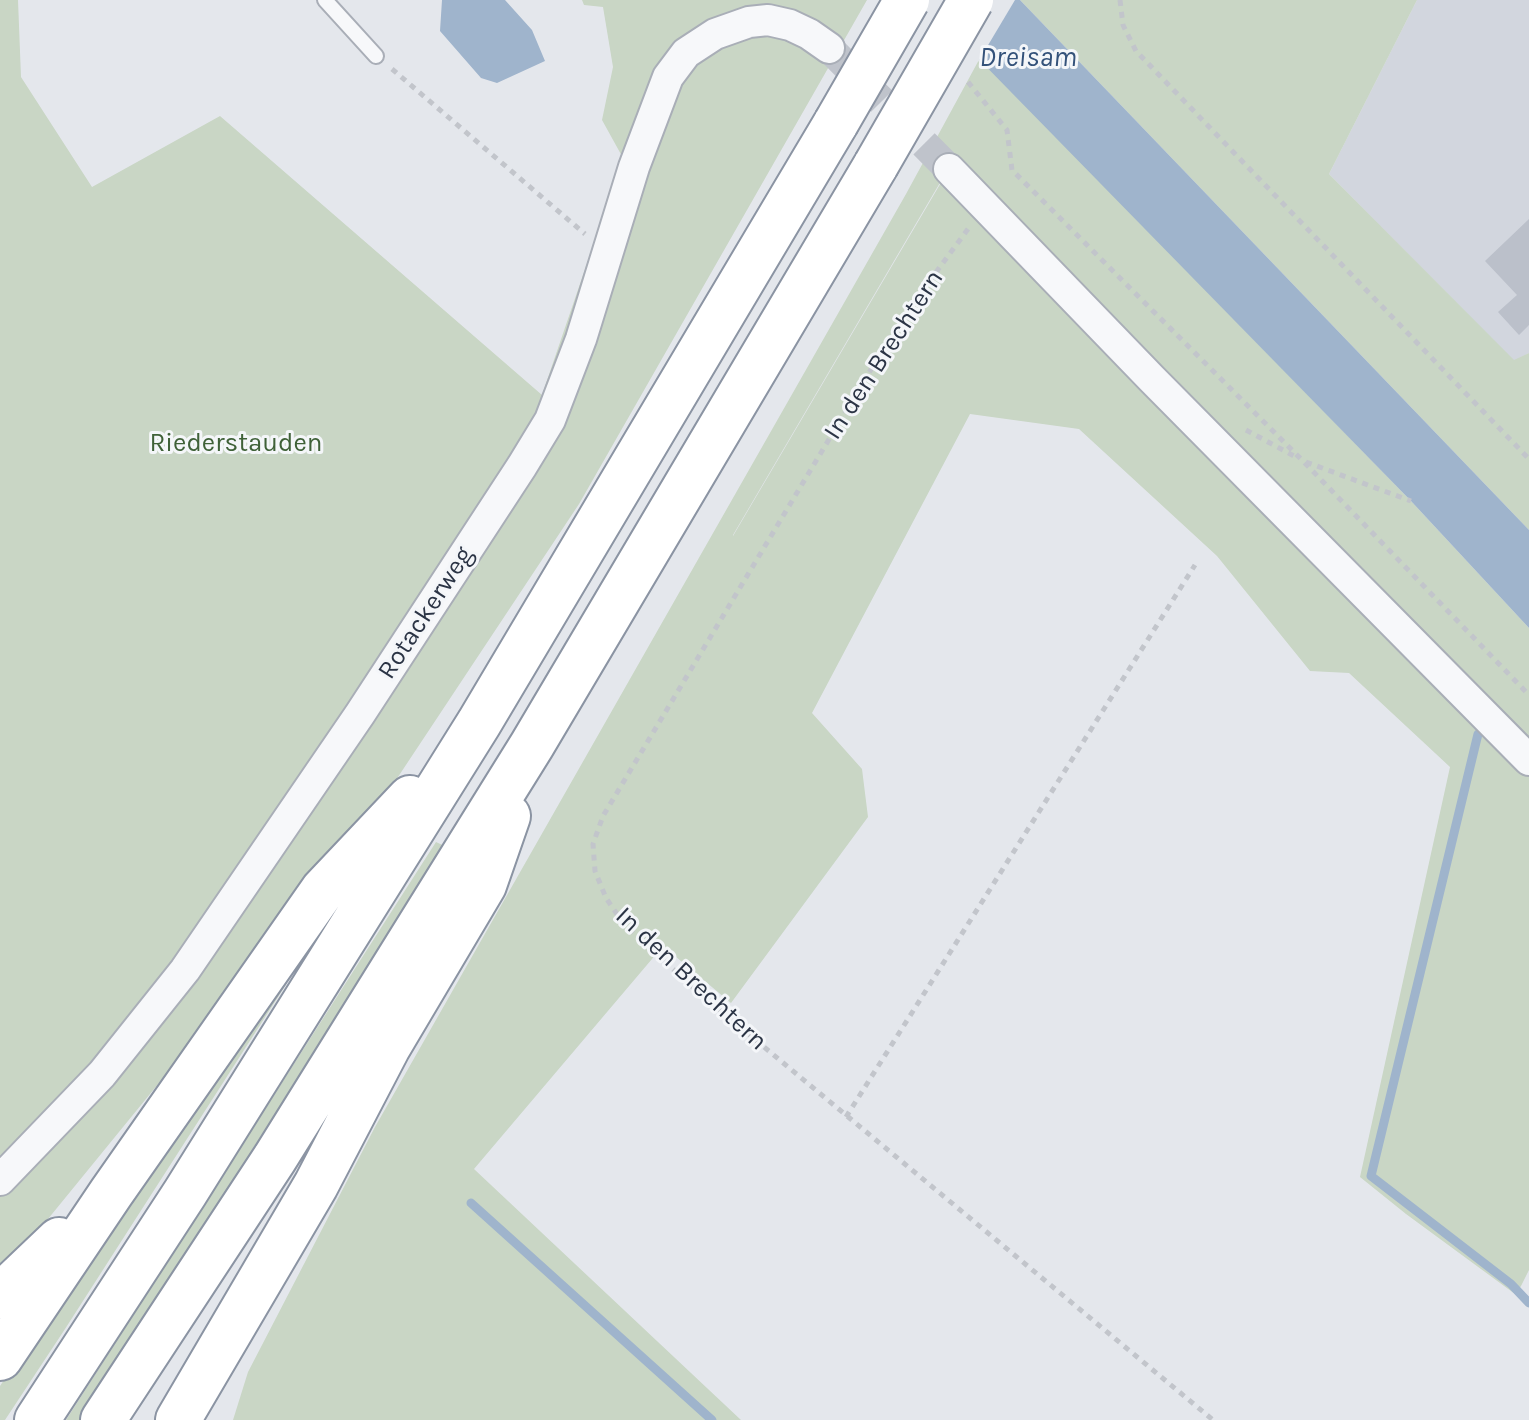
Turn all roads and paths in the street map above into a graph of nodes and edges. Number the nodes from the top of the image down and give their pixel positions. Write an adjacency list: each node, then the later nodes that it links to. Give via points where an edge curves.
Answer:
1 (325, 0): 6 (lane)
2 (907, 0): 16 (highway, bridge)
3 (971, 0): 17 (highway, bridge)
4 (1120, 0): 11 (path, via 1123,25 1136,51)
5 (829, 48): 10 (street, Rotackerweg, via 809,34 768,20 715,34 686,53 668,77)
6 (376, 56): 10 (path)
7 (968, 82): 12 (path, via 1007,130 1012,170)
8 (949, 169): 9 (street)
9 (985, 206): 18 (street); 19 (path, In den Brechtern, via 900,321 603,816 593,844 595,871 623,923)
10 (608, 254): 20 (street, Rotackerweg, via 550,420 378,688 185,970 102,1074)
11 (1529, 459)
12 (1302, 460): 13 (path); 15 (path)
13 (1411, 501)
14 (1195, 565): 19 (path)
15 (1529, 695)
16 (479, 723): 21 (highway, via 323,890); 25 (highway)
17 (532, 745): 24 (highway, via 484,885); 26 (highway, via 275,1158)
18 (1529, 760)
19 (846, 1117): 29 (path, In den Brechtern)
20 (0, 1180)
21 (111, 1193): 22 (highway); 23 (highway)
22 (0, 1296)
23 (0, 1358)
24 (213, 1362): 27 (highway); 28 (highway)
25 (37, 1420)
26 (103, 1420)
27 (178, 1420)
28 (202, 1420)
29 (1213, 1420)

